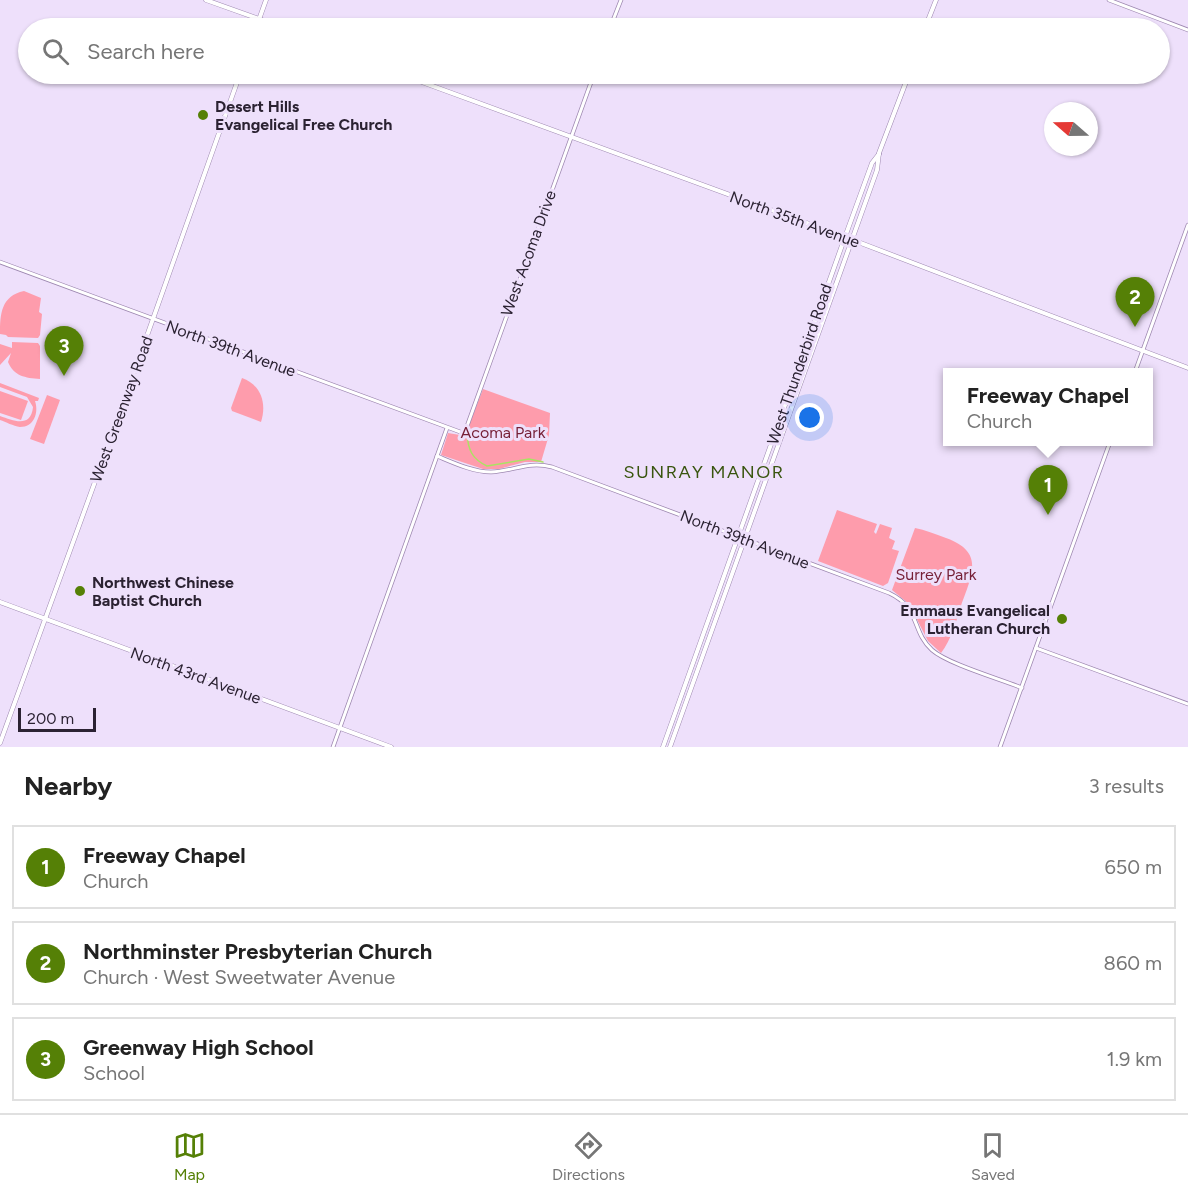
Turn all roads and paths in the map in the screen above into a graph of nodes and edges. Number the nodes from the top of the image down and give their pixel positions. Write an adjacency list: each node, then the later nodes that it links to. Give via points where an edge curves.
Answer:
1 (206, 0): 6 (main road)
2 (266, 0): 7 (main road)
3 (621, 0): 8 (street)
4 (936, 0): 9 (main road)
5 (1109, 0): 10 (street)
6 (256, 18)
7 (259, 18)
8 (614, 18)
9 (929, 18)
10 (1156, 18)
11 (1170, 23): 12 (street)
12 (1188, 30)
13 (236, 84): 25 (main road, West Greenway Road)
14 (427, 84): 17 (main road, North 35th Avenue)
15 (590, 84): 17 (street, West Acoma Drive)
16 (905, 84): 18 (main road, West Thunderbird Road)
17 (571, 137): 22 (main road, North 35th Avenue); 30 (street, West Acoma Drive)
18 (879, 153): 19 (main road, West Thunderbird Road); 20 (main road, West Thunderbird Road)
19 (869, 172): 20 (main road); 22 (main road, West Thunderbird Road)
20 (867, 195): 23 (main road, West Thunderbird Road)
21 (1188, 225): 26 (street)
22 (844, 237): 23 (main road, North 35th Avenue); 33 (main road, West Thunderbird Road)
23 (851, 239): 26 (main road, North 35th Avenue); 34 (main road, West Thunderbird Road)
24 (0, 262): 25 (street, North 39th Avenue)
25 (153, 319): 29 (street, North 39th Avenue); 36 (main road, West Greenway Road)
26 (1142, 351): 27 (street); 28 (main road, North 35th Avenue)
27 (1136, 368)
28 (1188, 368)
29 (447, 428): 30 (street, North 39th Avenue); 32 (street)
30 (463, 433)
31 (1108, 446): 37 (street)
32 (437, 456): 33 (street, North 39th Avenue, via 483,471 545,465); 40 (street)
33 (738, 536): 34 (street, North 39th Avenue); 44 (main road, West Thunderbird Road)
34 (744, 538): 38 (street, North 39th Avenue, via 898,597 911,610 925,642 939,656); 45 (main road, West Thunderbird Road)
35 (0, 602): 36 (main road, North 43rd Avenue)
36 (46, 619): 40 (main road, North 43rd Avenue); 41 (main road, West Greenway Road)
37 (1036, 648): 38 (street); 39 (street)
38 (1022, 688): 46 (street)
39 (1188, 704)
40 (340, 728): 42 (street); 43 (main road, North 43rd Avenue)
41 (0, 743)
42 (333, 747)
43 (392, 747)
44 (663, 747)
45 (670, 747)
46 (1000, 747)

